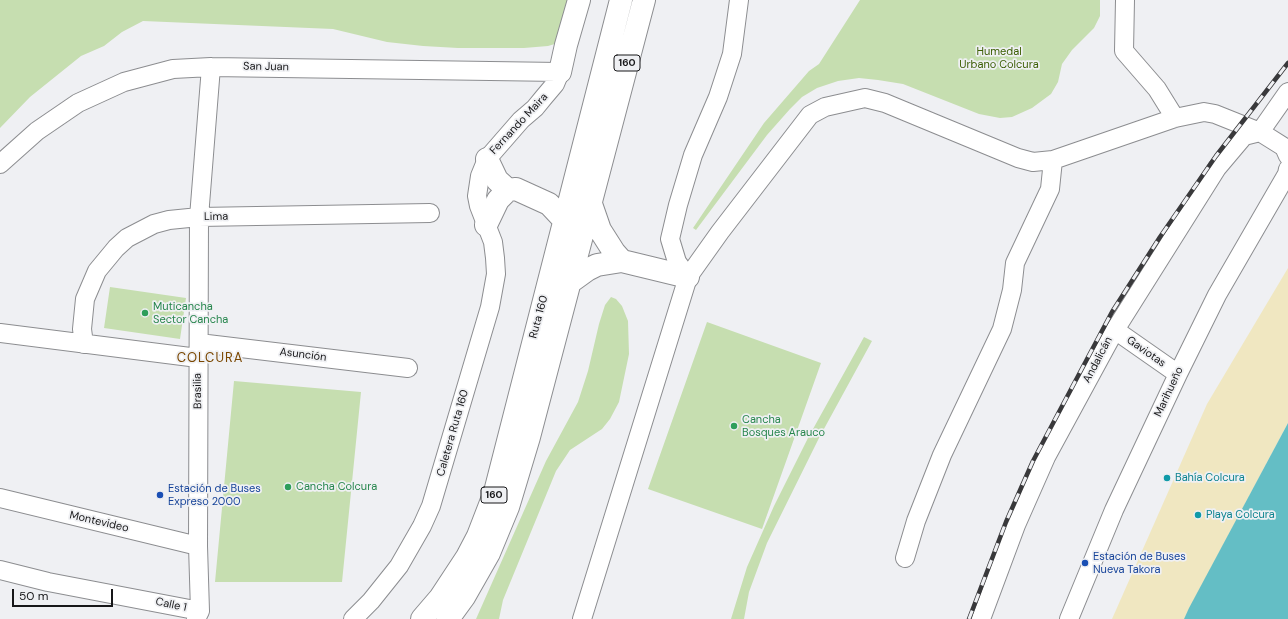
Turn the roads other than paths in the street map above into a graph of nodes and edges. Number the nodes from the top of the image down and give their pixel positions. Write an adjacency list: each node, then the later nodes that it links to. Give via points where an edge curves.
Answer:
1 (579, 0): 7 (highway)
2 (621, 0): 20 (highway, Ruta 160 / 160)
3 (644, 0): 17 (highway, Ruta 160 / 160)
4 (739, 0): 23 (street, via 732,54 718,97 693,154 670,239 677,262)
5 (1124, 0): 9 (street, via 1124,51 1157,90)
6 (211, 67): 7 (street, San Juan); 14 (street, San Juan, via 173,69 101,91 57,116); 19 (street, Brasilia)
7 (560, 72): 12 (street, Fernando Maira, via 555,84 544,98 520,120)
8 (1288, 92): 10 (street)
9 (1175, 118): 10 (street, via 1204,112); 13 (street)
10 (1260, 132): 11 (street, via 1284,147); 25 (street, Andalicán, via 1244,136 1217,168)
11 (1288, 156)
12 (487, 159): 16 (highway, via 497,180); 21 (street, Fernando Maira, via 480,176 477,196)
13 (1053, 160): 23 (street, via 1033,162 1018,158 885,103 865,98 825,107 810,115); 33 (street, via 1050,189 1015,263 1012,290 1002,329 942,455)
14 (0, 164)
15 (1287, 171): 30 (street, Marihueño, via 1217,295)
16 (508, 190): 20 (highway, via 516,189 549,204); 21 (highway, via 493,208)
17 (591, 204): 22 (highway, via 600,230); 24 (highway, Ruta 160 / 160)
18 (430, 213): 19 (street, Lima)
19 (199, 217): 27 (street, Lima, via 169,220 147,227 127,238 105,259 85,299 82,329); 28 (street, Brasilia)
20 (564, 220): 37 (highway, Ruta 160 / 160, via 495,492 467,556 440,598)
21 (486, 225): 36 (street, Caletera Ruta 160, via 493,242 495,258 493,293 438,485 422,526 399,566)
22 (622, 261): 23 (highway); 24 (highway, via 597,265)
23 (688, 277): 39 (street)
24 (569, 283): 38 (highway, Ruta 160 / 160, via 508,507 486,559)
25 (1115, 330): 30 (street, Gaviotas); 40 (street, Andalicán, via 1046,457 1016,525)
26 (0, 333): 27 (street, Asunción)
27 (84, 344): 28 (street, Asunción)
28 (198, 350): 29 (street, Asunción); 32 (street, Brasilia)
29 (408, 368)
30 (1178, 374): 41 (street, Marihueño, via 1114,510)
31 (0, 498): 32 (street, Montevideo)
32 (198, 546): 35 (street, Brasilia)
33 (905, 558)
34 (0, 570): 35 (street, Calle 1)
35 (198, 615)
36 (353, 619)
37 (422, 619)
38 (448, 619)
39 (582, 619)
40 (981, 619)
41 (1069, 619)

